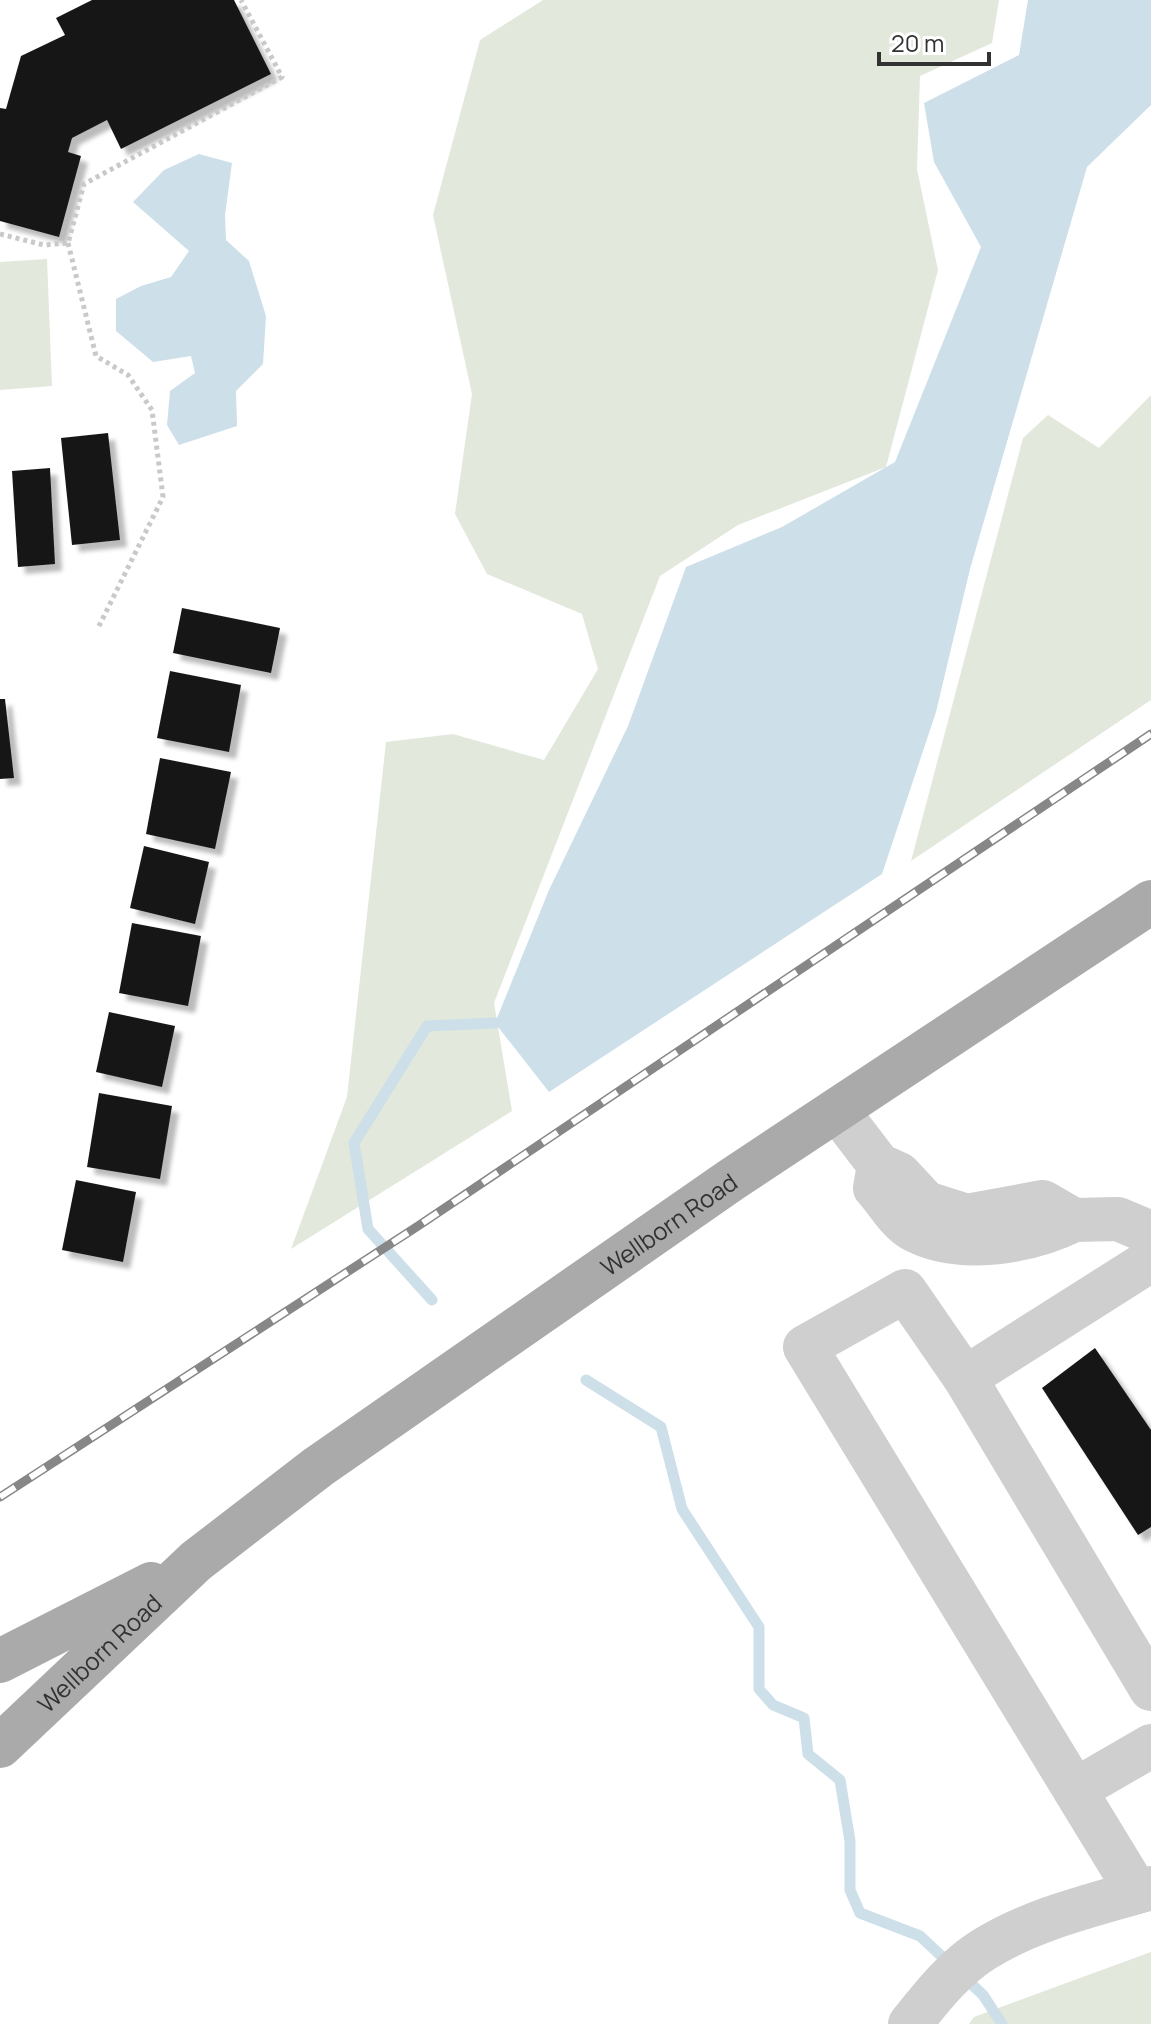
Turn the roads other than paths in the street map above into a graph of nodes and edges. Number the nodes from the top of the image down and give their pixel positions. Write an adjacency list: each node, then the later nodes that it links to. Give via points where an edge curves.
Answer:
1 (1151, 902): 2 (main road, Wellborn Road)
2 (837, 1110): 3 (street, via 879,1165 875,1188 911,1228 954,1243 1043,1235 1074,1220 1118,1219); 5 (main road, Wellborn Road, via 318,1467)
3 (1149, 1235): 4 (street)
4 (965, 1378): 7 (street); 10 (street, via 905,1291 805,1347)
5 (196, 1561): 6 (main road, Wellborn Road); 8 (main road, Wellborn Road)
6 (0, 1661)
7 (1151, 1689)
8 (0, 1746)
9 (1151, 1746): 10 (street)
10 (1075, 1790): 11 (street)
11 (1144, 1890): 12 (street, via 1039,1922 982,1950 943,1984)
12 (910, 2024)

